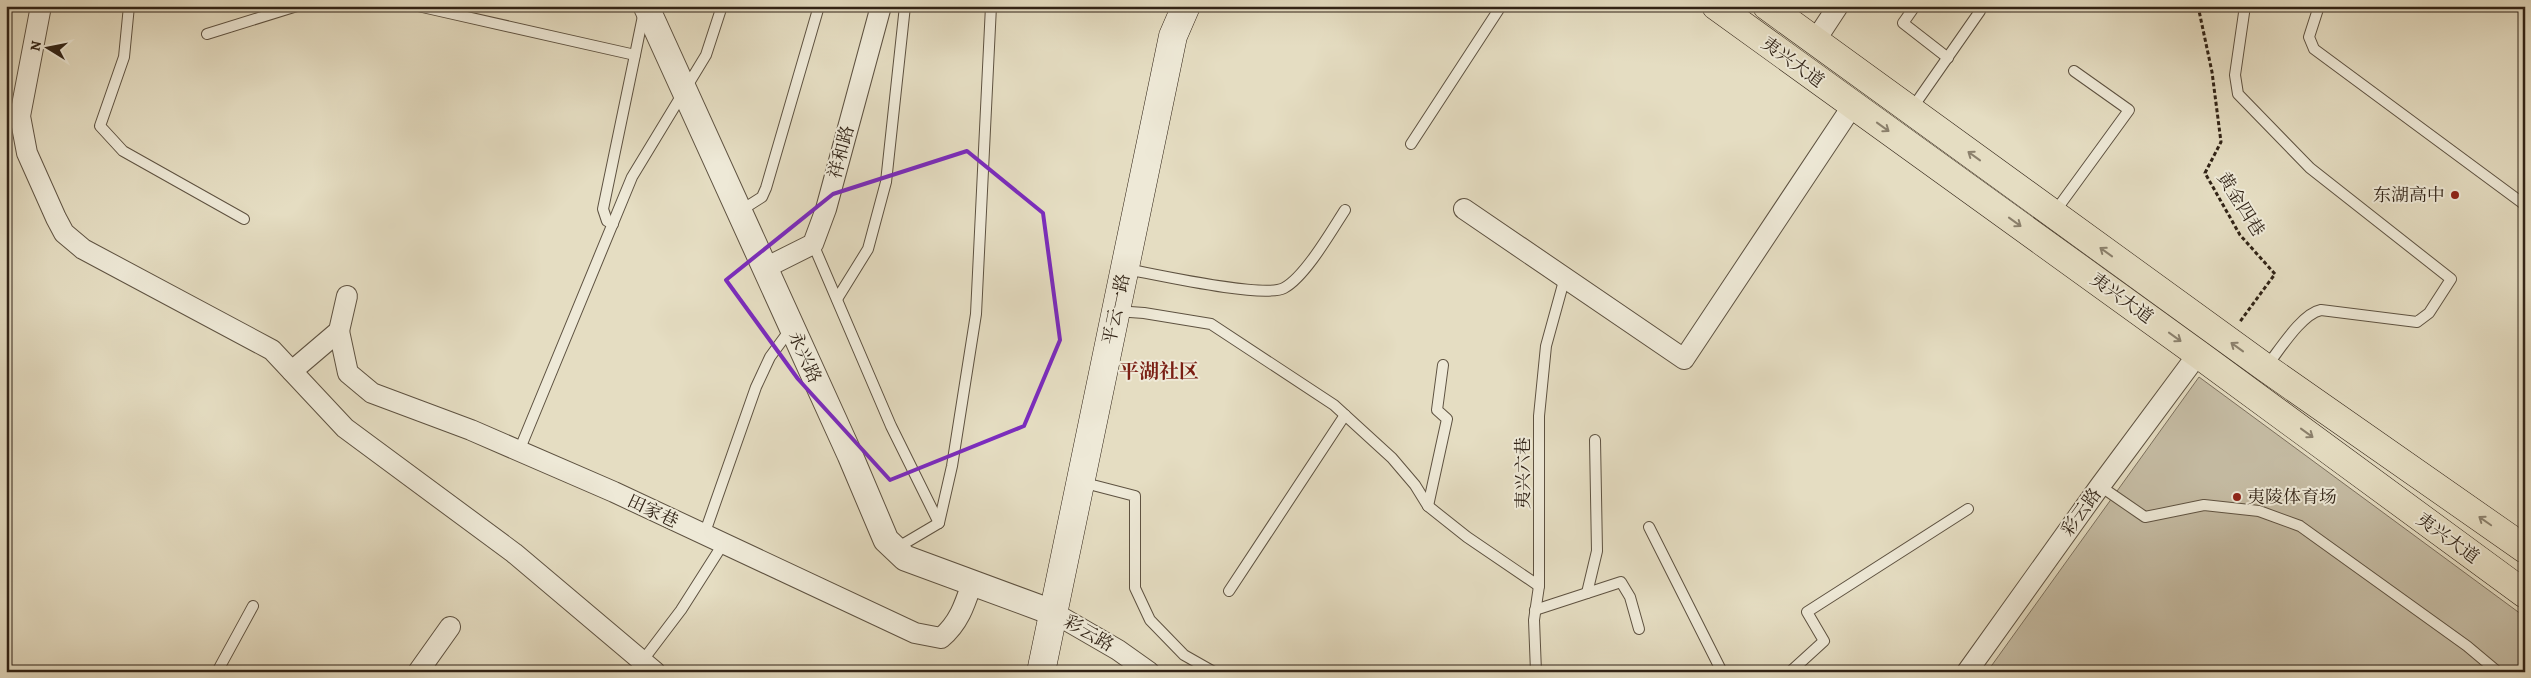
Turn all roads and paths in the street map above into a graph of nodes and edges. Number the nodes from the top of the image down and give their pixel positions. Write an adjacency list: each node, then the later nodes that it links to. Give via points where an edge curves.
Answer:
1 (41, 6): 51 (street, via 20,116 27,152 42,191 64,233 83,249 272,350)
2 (129, 6): 36 (lane, via 124,57 100,126 122,151)
3 (297, 6): 22 (lane)
4 (418, 6): 24 (lane)
5 (646, 6): 24 (lane); 27 (street, 永兴路)
6 (722, 6): 27 (lane, via 706,55)
7 (819, 6): 34 (lane, via 766,188 762,197)
8 (881, 6): 38 (street, 祥和路, via 826,209)
9 (905, 6): 43 (lane, via 886,182 868,249)
10 (991, 6): 59 (lane, via 976,314 952,466)
11 (1171, 6): 71 (main road, 平云一路, via 1161,28)
12 (1186, 6): 40 (main road, 平云一路, via 1173,36)
13 (1501, 6): 30 (lane)
14 (1716, 6): 28 (main road, 夷兴大道)
15 (1767, 6): 23 (main road, 夷兴大道)
16 (1838, 6): 23 (street)
17 (1915, 6): 25 (lane, via 1903,23)
18 (1980, 6): 25 (lane, via 1980,11)
19 (2198, 6): 47 (path, 黄金四巷, via 2212,72 2221,142 2204,173 2240,235 2275,274)
20 (2245, 6): 50 (lane, via 2235,75 2238,94 2310,168 2451,279 2429,313 2417,322 2322,310 2313,312 2302,321)
21 (2319, 6): 31 (lane, via 2309,37 2314,49)
22 (207, 34)
23 (1815, 40): 29 (main road, 夷兴大道)
24 (635, 55): 37 (lane, via 604,209 607,221)
25 (1948, 58): 29 (lane)
26 (2074, 71): 35 (lane, via 2128,110)
27 (685, 90): 34 (street, 永兴路); 37 (lane, via 632,177)
28 (1853, 105): 41 (street, via 1684,358); 48 (main road, 夷兴大道, one-way to 48)
29 (1911, 110): 35 (main road, 夷兴大道, one-way to 29)
30 (1411, 144)
31 (2525, 204)
32 (1464, 209): 41 (street)
33 (1345, 210): 40 (lane, via 1305,269 1284,288 1256,290)
34 (739, 212): 39 (street, 永兴路)
35 (2054, 214): 47 (main road, 夷兴大道, one-way to 35)
36 (244, 219)
37 (612, 224): 54 (lane)
38 (813, 244): 39 (street); 43 (lane)
39 (765, 268): 45 (street, 永兴路)
40 (1125, 269): 44 (main road, 平云一路)
41 (1565, 277): 66 (lane, 夷兴六巷, via 1546,346 1539,416)
42 (347, 296): 46 (street, 田家巷)
43 (837, 299): 59 (lane, via 891,426)
44 (1116, 311): 52 (lane, via 1211,324 1334,404); 55 (main road, 平云一路)
45 (792, 327): 61 (lane, via 770,357 756,387); 63 (street, 永兴路, via 886,540)
46 (339, 332): 51 (street); 54 (street, 田家巷, via 348,373 372,393)
47 (2227, 340): 50 (main road, 夷兴大道, one-way to 47)
48 (2198, 354): 56 (street, 彩云路); 69 (main road, 夷兴大道, one-way to 69)
49 (1443, 365): 57 (lane, via 1437,410 1446,419)
50 (2266, 368): 64 (main road, 夷兴大道, one-way to 50)
51 (292, 371): 75 (street, via 345,428 514,553)
52 (1345, 415): 57 (lane, via 1392,458); 67 (lane)
53 (1595, 440): 68 (lane, via 1597,551)
54 (519, 451): 61 (street, 田家巷)
55 (1080, 482): 71 (main road, 平云一路); 81 (lane, via 1135,496 1135,588 1150,620 1184,655)
56 (2100, 486): 85 (street, 彩云路); 86 (lane, via 2145,517 2204,505 2259,511 2300,526 2467,646)
57 (1428, 506): 66 (lane)
58 (1968, 509): 84 (lane, via 1806,612 1824,641)
59 (939, 523): 63 (lane)
60 (1649, 527): 83 (lane)
61 (704, 535): 62 (street, 田家巷)
62 (723, 544): 65 (street, 田家巷, via 916,633 941,638 952,629); 75 (lane)
63 (895, 548): 65 (street, 永兴路, via 906,558)
64 (2525, 549)
65 (972, 583): 71 (street, 永兴路)
66 (1539, 586): 72 (lane, 夷兴六巷)
67 (1229, 591)
68 (1588, 593): 72 (lane); 74 (lane, via 1621,582 1630,597)
69 (2525, 594)
70 (253, 606): 76 (lane)
71 (1046, 610): 78 (main road, 平云一路); 79 (main road, 平云一路); 80 (street, 彩云路, via 1118,650)
72 (1535, 610): 82 (lane, 夷兴六巷)
73 (450, 626): 77 (street)
74 (1639, 628)
75 (644, 668)
76 (217, 672)
77 (418, 672)
78 (1025, 672)
79 (1042, 672)
80 (1149, 672)
81 (1214, 672)
82 (1536, 672)
83 (1722, 672)
84 (1790, 672)
85 (1967, 672)
86 (2498, 672)

